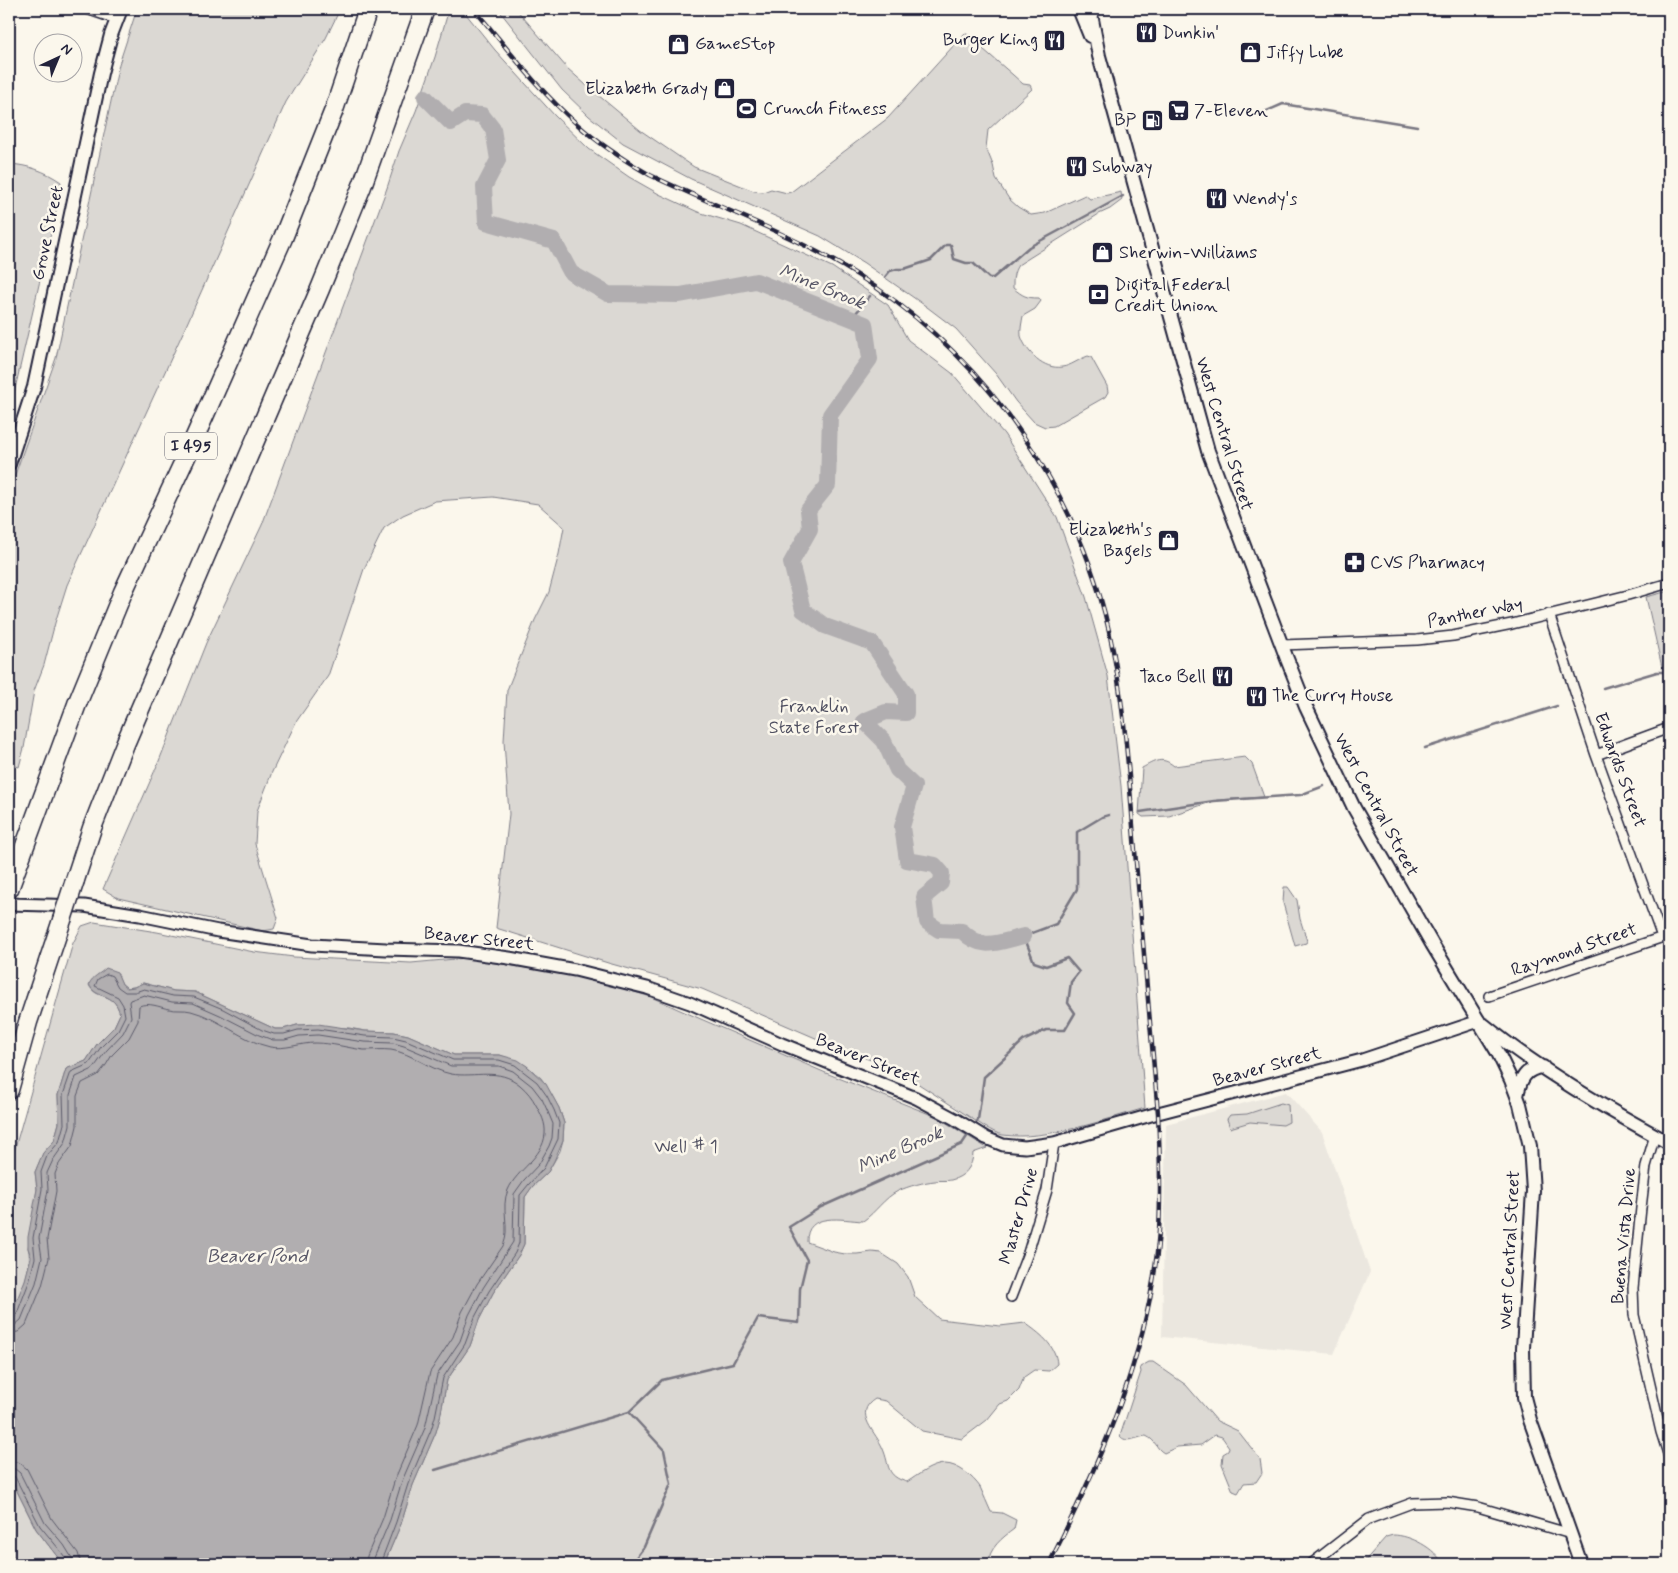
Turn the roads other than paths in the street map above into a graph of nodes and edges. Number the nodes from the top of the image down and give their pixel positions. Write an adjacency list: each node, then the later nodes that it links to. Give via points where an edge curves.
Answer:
1 (87, 9): 6 (street)
2 (368, 9): 14 (highway, I 495, via 334,110 283,238 192,446 123,592 77,704)
3 (425, 9): 20 (highway, bridge, via 362,186 92,828)
4 (1079, 9): 7 (main road, West Central Street)
5 (1090, 9): 7 (main road, West Central Street)
6 (119, 14): 8 (main road, Grove Street, via 100,73 34,387)
7 (1099, 56): 11 (main road, West Central Street, via 1208,451)
8 (9, 464)
9 (1669, 583): 10 (street, Panther Way)
10 (1549, 614): 11 (street, Panther Way, via 1440,638); 13 (street, Edwards Street)
11 (1282, 646): 18 (main road, West Central Street, via 1306,707 1354,808)
12 (1669, 728): 13 (street)
13 (1596, 755): 16 (street, Edwards Street)
14 (10, 885)
15 (9, 904): 23 (street, Beaver Street, via 84,906 312,945 458,951 575,970 690,1002 782,1044 916,1098 992,1141 1025,1147)
16 (1666, 936): 17 (street, Raymond Street)
17 (1489, 996)
18 (1478, 1021): 19 (main road); 21 (main road, West Central Street); 23 (street, Beaver Street, via 1362,1060)
19 (1543, 1067): 21 (main road, via 1524,1075); 22 (main road)
20 (9, 1090)
21 (1517, 1096): 27 (main road, West Central Street, via 1530,1146 1533,1191 1522,1348 1524,1397)
22 (1655, 1135): 24 (main road); 26 (street, Buena Vista Drive, via 1646,1166 1641,1208 1634,1315)
23 (1054, 1143): 25 (street, Master Drive, via 1047,1190)
24 (1669, 1143)
25 (1011, 1297)
26 (1669, 1457)
27 (1571, 1534): 28 (street, via 1478,1508 1447,1502 1412,1503 1369,1519); 29 (main road, West Central Street)
28 (1311, 1564)
29 (1581, 1564)

